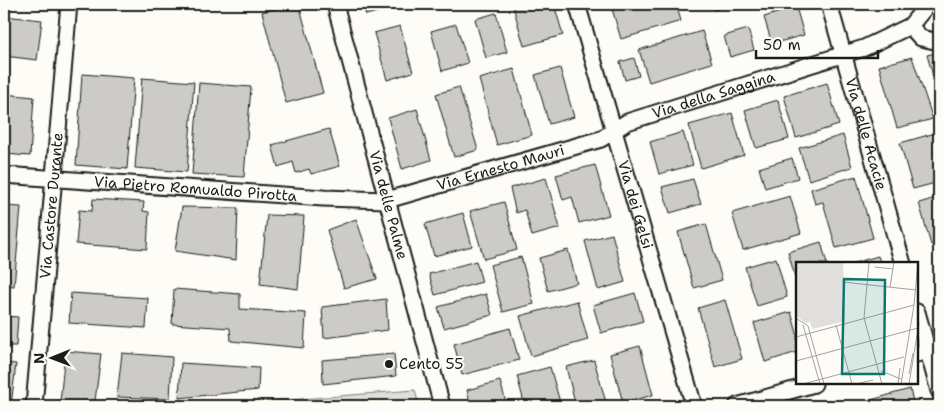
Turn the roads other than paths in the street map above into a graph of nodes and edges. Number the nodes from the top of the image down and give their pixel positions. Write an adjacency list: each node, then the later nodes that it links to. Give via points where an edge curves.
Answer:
1 (69, 4): 11 (street, Via Castore Durante)
2 (335, 4): 12 (street, Via delle Palme)
3 (577, 4): 9 (street, Via dei Gelsi)
4 (829, 4): 8 (street, Via delle Acacie)
5 (928, 4): 6 (street)
6 (910, 26): 7 (street, via 921,38); 8 (street, Via della Saggina, via 864,48)
7 (939, 42)
8 (843, 54): 9 (street, Via della Saggina, via 627,122); 13 (street, Via delle Acacie)
9 (615, 132): 12 (street, Via Ernesto Mauri, via 601,139); 20 (street, Via dei Gelsi)
10 (4, 175): 11 (street, Via Pietro Romualdo Pirotta)
11 (53, 179): 12 (street, Via Pietro Romualdo Pirotta); 18 (street, Via Castore Durante)
12 (387, 200): 19 (street, Via delle Palme)
13 (902, 262)
14 (918, 316): 15 (street)
15 (928, 351): 17 (street)
16 (810, 385): 21 (street)
17 (939, 391)
18 (34, 406)
19 (442, 406)
20 (694, 406)
21 (737, 406)

